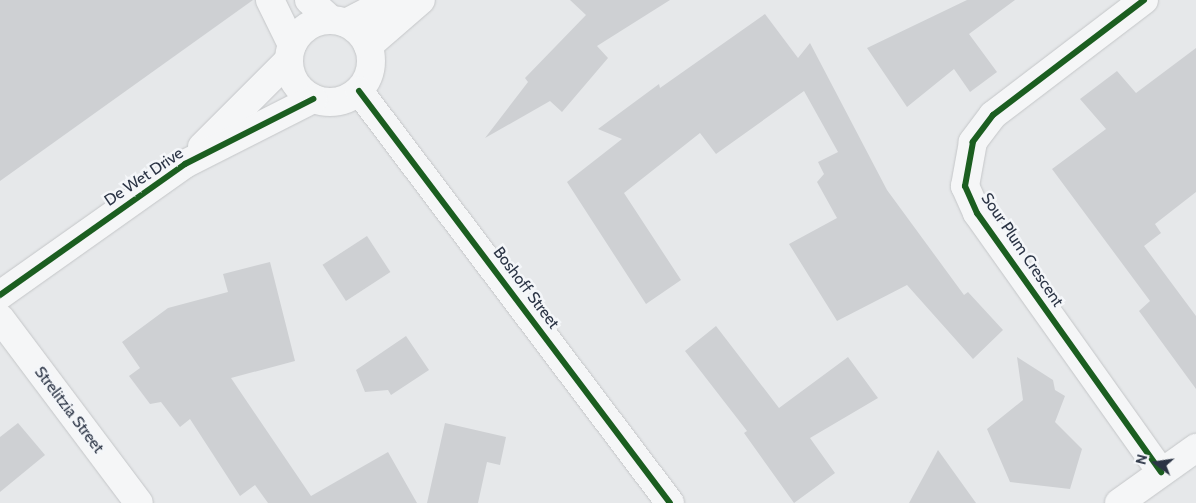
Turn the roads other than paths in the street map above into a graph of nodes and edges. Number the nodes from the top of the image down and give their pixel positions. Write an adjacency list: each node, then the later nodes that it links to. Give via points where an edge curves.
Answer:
1 (270, 0): 8 (street)
2 (309, 0): 6 (street)
3 (390, 0): 6 (street)
4 (421, 0): 7 (street)
5 (1144, 0): 15 (street, Sour Plum Crescent, via 993,115 973,142 965,186 977,213)
6 (339, 22): 7 (street, via 360,32); 8 (street, via 308,27)
7 (368, 46): 9 (street, via 369,70)
8 (290, 53): 10 (street, via 291,77 300,90); 11 (street, De Wet Drive)
9 (359, 91): 10 (street, via 345,100); 17 (street, Boshoff Street)
10 (313, 99): 11 (street, De Wet Drive)
11 (185, 164): 12 (street, De Wet Drive)
12 (0, 295)
13 (0, 318): 16 (street, Strelitzia Street)
14 (1196, 448): 15 (street)
15 (1161, 472): 18 (street)
16 (138, 503)
17 (670, 503)
18 (1119, 503)

